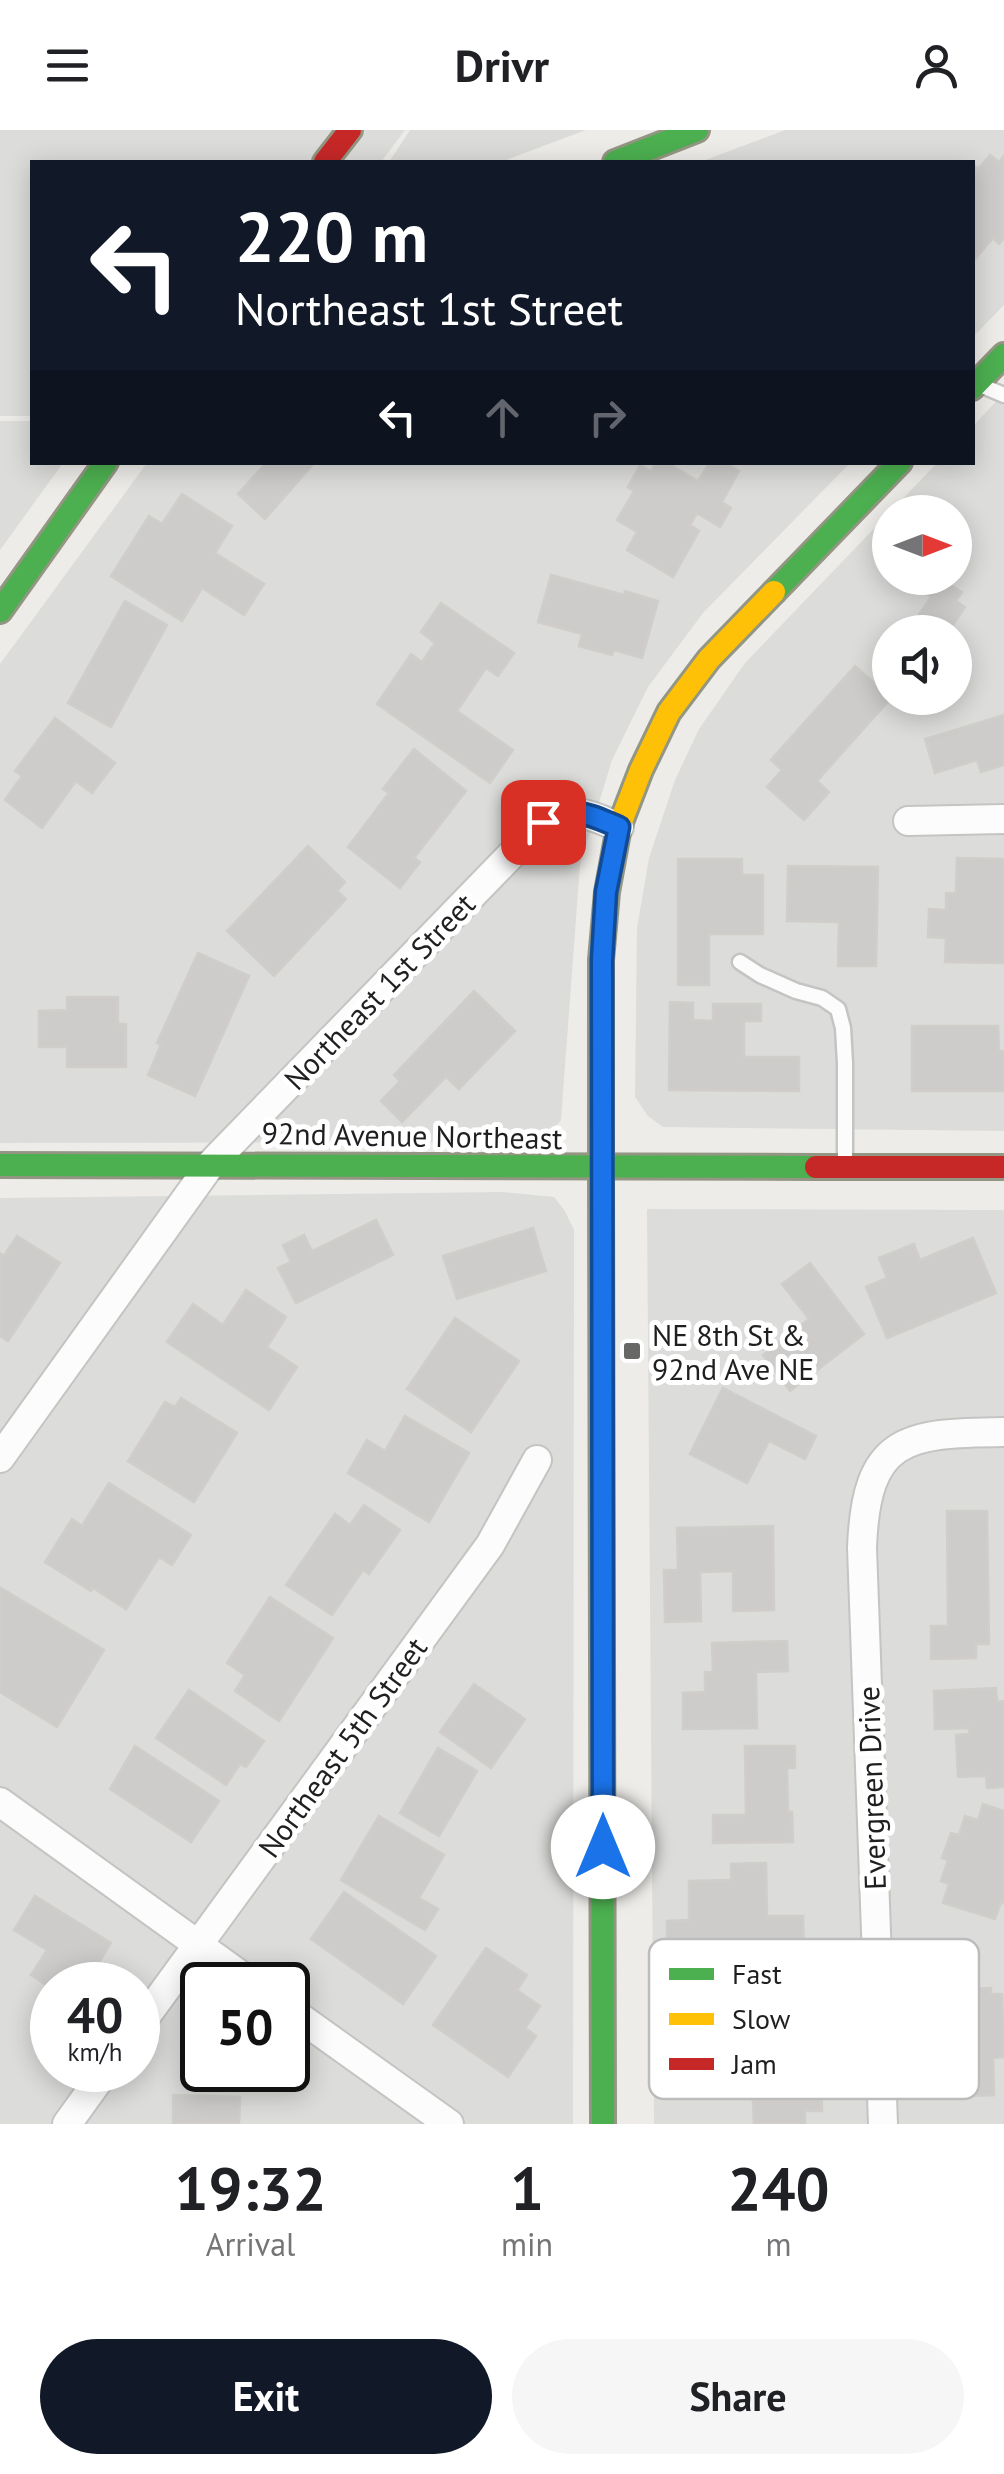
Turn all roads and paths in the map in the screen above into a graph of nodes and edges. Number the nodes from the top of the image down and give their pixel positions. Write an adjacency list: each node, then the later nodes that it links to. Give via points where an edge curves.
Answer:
1 (350, 130): 3 (main road)
2 (697, 130): 4 (main road)
3 (327, 160)
4 (619, 160)
5 (1004, 355): 6 (main road)
6 (975, 386): 7 (lane)
7 (1004, 395)
8 (104, 465): 10 (main road)
9 (897, 465): 13 (main road, via 762,603 669,712)
10 (0, 611)
11 (1004, 820): 12 (street)
12 (908, 822)
13 (619, 827): 15 (street, Northeast 1st Street, via 579,812 543,822); 17 (main road, via 602,960)
14 (740, 962): 18 (lane, via 838,1010)
15 (212, 1164): 16 (main road, 92nd Avenue Northeast); 17 (main road, 92nd Avenue Northeast); 21 (street, Northeast 1st Street)
16 (0, 1165)
17 (602, 1167): 18 (main road, 92nd Avenue Northeast); 33 (main road)
18 (845, 1167): 19 (main road, 92nd Avenue Northeast)
19 (1004, 1167)
20 (1004, 1432): 24 (street, Evergreen Drive, via 912,1440 886,1458 870,1483 862,1548)
21 (0, 1458)
22 (537, 1460): 25 (street, Northeast 5th Street, via 490,1546)
23 (0, 1802): 25 (street)
24 (877, 1939)
25 (197, 1944): 26 (street); 27 (street, Northeast 5th Street)
26 (222, 1962)
27 (160, 1996)
28 (310, 2025): 32 (street)
29 (90, 2092): 31 (street)
30 (883, 2099): 34 (street, Evergreen Drive)
31 (67, 2124)
32 (449, 2124)
33 (604, 2124)
34 (884, 2124)

